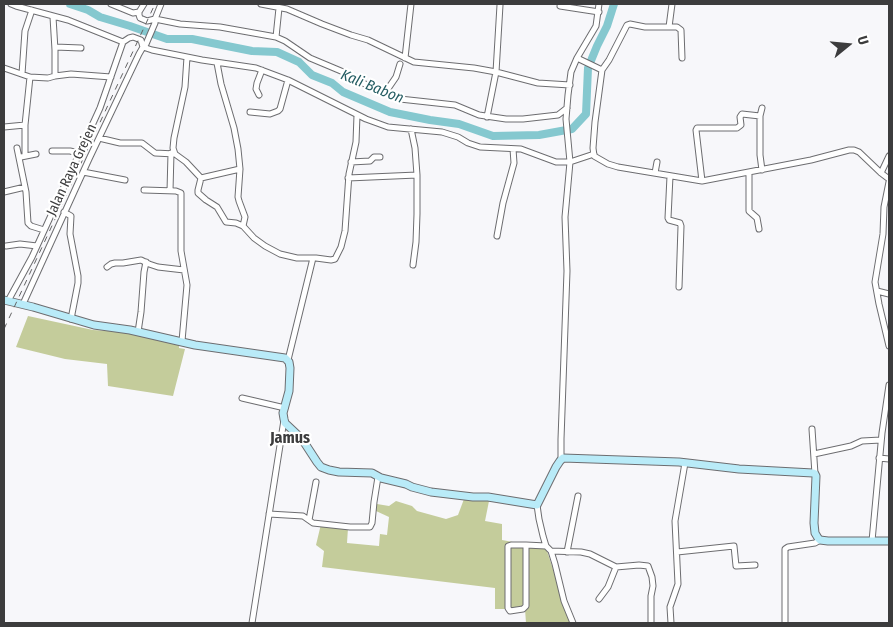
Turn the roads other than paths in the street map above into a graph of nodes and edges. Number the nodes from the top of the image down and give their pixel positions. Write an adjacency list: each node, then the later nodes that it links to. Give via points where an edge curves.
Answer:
1 (11, 4): 12 (street)
2 (111, 4): 13 (street)
3 (144, 4): 13 (street)
4 (161, 4): 16 (street, Jalan Raya Grejen)
5 (261, 4): 11 (street)
6 (411, 4): 24 (street)
7 (500, 4): 32 (street)
8 (599, 4): 14 (street)
9 (672, 4): 17 (street)
10 (560, 6): 14 (street)
11 (279, 8): 18 (street); 24 (street, via 368,40)
12 (32, 10): 15 (street); 33 (street, via 25,31)
13 (139, 12): 16 (street, via 140,18)
14 (599, 12): 25 (street, via 596,26)
15 (53, 17): 19 (street); 21 (street)
16 (155, 20): 18 (street); 20 (street, Jalan Raya Grejen)
17 (669, 27): 26 (street, via 680,30); 31 (street, via 627,25)
18 (276, 37): 39 (street, via 310,58)
19 (123, 42): 20 (street, via 132,37); 36 (street)
20 (144, 45): 23 (street, via 152,50); 50 (street, Jalan Raya Grejen)
21 (55, 47): 22 (street); 34 (street)
22 (81, 48)
23 (187, 57): 27 (street); 56 (street)
24 (405, 58): 32 (street, via 420,63)
25 (579, 58): 31 (street); 38 (street, via 571,72)
26 (682, 58)
27 (217, 63): 30 (street); 64 (street, via 234,128)
28 (400, 64): 39 (street, via 396,77)
29 (4, 68): 33 (street)
30 (262, 70): 37 (street); 40 (street, via 256,89)
31 (601, 70): 57 (street)
32 (496, 72): 38 (street, via 538,83); 46 (street)
33 (22, 74): 35 (street)
34 (55, 76): 35 (street); 36 (street)
35 (30, 77): 47 (street)
36 (110, 77): 54 (street)
37 (288, 80): 43 (street, via 278,111 270,114); 44 (street)
38 (570, 85): 41 (street)
39 (384, 93): 46 (street, via 400,99 455,105)
40 (259, 95)
41 (567, 108): 46 (street, via 558,115 547,117); 62 (street)
42 (762, 108): 45 (street)
43 (250, 112)
44 (357, 115): 49 (street, via 388,127); 61 (street)
45 (760, 116): 65 (street); 76 (street, via 742,114 738,128 697,128)
46 (487, 117)
47 (25, 125): 48 (street); 59 (street)
48 (4, 127)
49 (411, 129): 52 (street, via 442,132 480,147); 70 (street)
50 (99, 138): 56 (street, via 120,143 142,143 155,153); 66 (street, Jalan Raya Grejen)
51 (17, 148): 59 (street)
52 (513, 149): 62 (street, via 556,162); 85 (street, via 514,163)
53 (52, 152): 54 (street)
54 (79, 153): 84 (street)
55 (36, 154): 59 (street)
56 (173, 154): 72 (street); 79 (street)
57 (594, 154): 62 (street); 67 (street, via 608,164)
58 (889, 156): 69 (street)
59 (22, 157): 77 (street)
60 (380, 157): 61 (street)
61 (351, 162): 73 (street)
62 (570, 162): 110 (street, via 565,217 567,270)
63 (657, 162): 67 (street)
64 (240, 169): 72 (street); 82 (street, via 238,197 245,217)
65 (762, 170): 68 (street); 69 (street, via 854,150)
66 (83, 172): 74 (street); 81 (street, Jalan Raya Grejen)
67 (655, 173): 71 (street)
68 (749, 173): 76 (street); 83 (street, via 749,211 756,218)
69 (881, 173): 75 (street)
70 (417, 175): 73 (street); 90 (street)
71 (670, 176): 76 (street); 93 (street, via 668,218 681,226)
72 (201, 178): 82 (street, via 200,195 217,208 226,222)
73 (348, 178): 88 (street, via 346,231 341,247 334,259)
74 (125, 180)
75 (889, 180): 94 (street, via 876,282)
76 (702, 181)
77 (24, 188): 80 (street); 84 (street, via 28,223)
78 (144, 190): 79 (street)
79 (170, 191): 92 (street, via 181,194)
80 (4, 192)
81 (64, 212): 96 (street, Jalan Raya Grejen); 97 (street, via 70,216 78,276)
82 (243, 226): 88 (street, via 254,238 280,254)
83 (759, 229)
84 (44, 230): 87 (street)
85 (497, 236)
86 (6, 246): 87 (street)
87 (37, 246): 96 (street)
88 (313, 258): 101 (street)
89 (146, 262): 91 (street, via 115,263); 92 (street, via 158,268); 98 (street)
90 (413, 265)
91 (107, 267)
92 (184, 270): 99 (street, via 187,285)
93 (679, 286)
94 (879, 291): 95 (street); 100 (street)
95 (889, 292)
96 (13, 302): 97 (street)
97 (72, 319): 98 (street)
98 (138, 332): 99 (street)
99 (182, 341): 101 (street)
100 (889, 346)
101 (288, 360): 104 (street, via 289,391)
102 (889, 385): 107 (street)
103 (242, 398): 104 (street)
104 (285, 408): 105 (street)
105 (284, 419): 114 (street, via 321,467); 118 (street)
106 (812, 429): 108 (street)
107 (881, 440): 108 (street); 109 (street)
108 (814, 454): 113 (street)
109 (879, 458): 111 (street); 121 (street)
110 (561, 459): 112 (street); 117 (street)
111 (889, 459)
112 (685, 463): 113 (street); 127 (street, via 675,521)
113 (815, 474): 120 (street, via 815,530)
114 (378, 476): 117 (street, via 431,492); 119 (street, via 372,526 313,524)
115 (316, 482): 119 (street)
116 (578, 496): 126 (street)
117 (537, 505): 124 (street)
118 (269, 514): 119 (street, via 303,516); 131 (street)
119 (309, 520)
120 (820, 540): 121 (street); 135 (street, via 785,549)
121 (872, 541): 122 (street)
122 (889, 541)
123 (526, 545): 123 (street, via 508,547 510,611 526,606); 124 (street)
124 (546, 546): 125 (street)
125 (551, 551): 126 (street); 132 (street)
126 (567, 552): 129 (street, via 590,554)
127 (677, 552): 128 (street, via 734,546 736,566); 134 (street, via 678,584 670,607)
128 (755, 565)
129 (616, 567): 130 (street); 133 (street, via 649,567 653,586)
130 (599, 599)
131 (252, 623)
132 (573, 623)
133 (652, 623)
134 (671, 623)
135 (785, 623)

